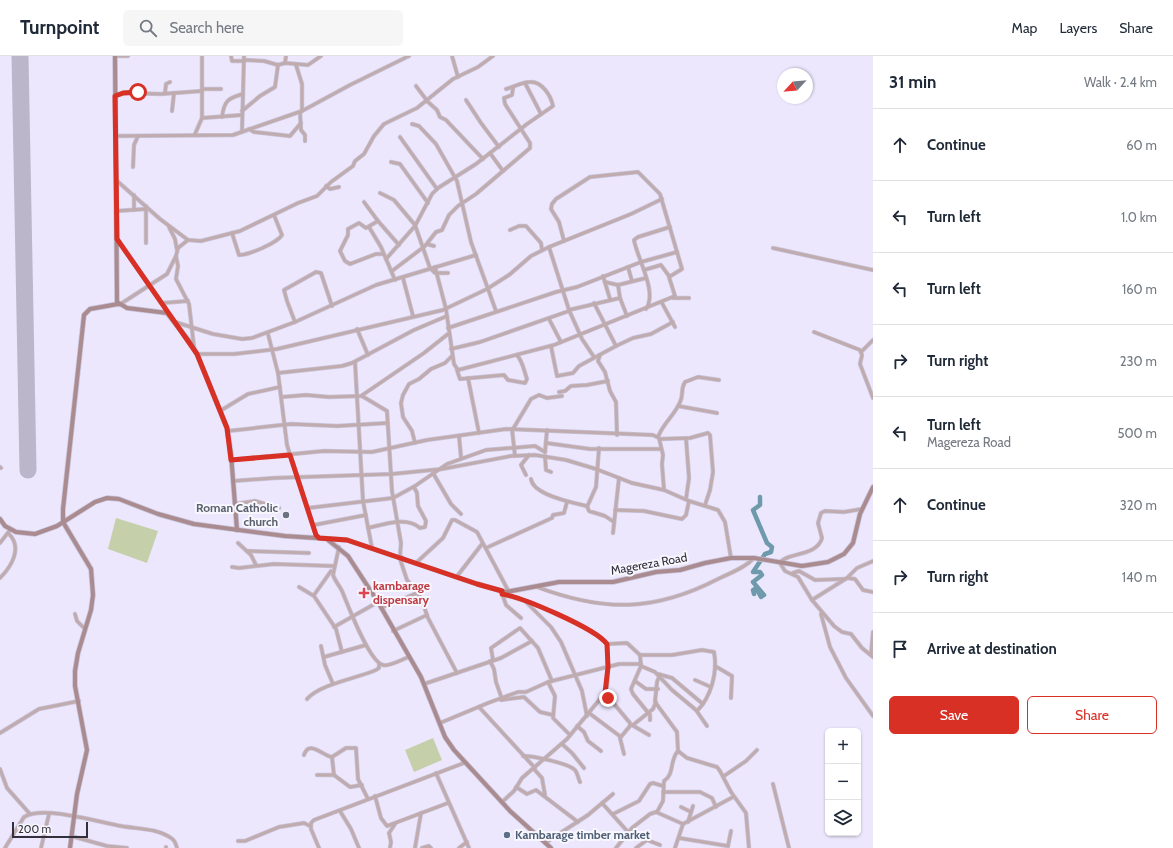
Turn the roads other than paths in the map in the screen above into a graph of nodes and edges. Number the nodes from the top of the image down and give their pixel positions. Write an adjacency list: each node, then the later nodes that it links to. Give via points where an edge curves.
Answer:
1 (115, 56): 2 (street); 27 (street)
2 (128, 56)
3 (199, 56): 11 (street)
4 (231, 56): 12 (street, via 232,61)
5 (244, 56): 12 (street)
6 (286, 56): 13 (street)
7 (321, 56): 15 (street, via 308,65)
8 (409, 56): 31 (street)
9 (452, 56): 16 (street)
10 (493, 56): 16 (street)
11 (202, 57): 23 (street)
12 (244, 61): 14 (street, via 264,61); 26 (street)
13 (285, 63): 14 (street); 15 (street)
14 (278, 65): 32 (street, via 275,87 260,96)
15 (296, 65): 31 (street, via 302,84)
16 (458, 77): 29 (street)
17 (170, 82): 24 (street, via 166,84)
18 (525, 83): 20 (street); 33 (street); 33 (street, via 533,82 539,85 550,98 553,106)
19 (416, 86): 29 (street)
20 (513, 88): 22 (street); 39 (street, via 512,95 504,98 505,104)
21 (222, 89): 23 (street)
22 (506, 89)
23 (202, 90): 25 (street); 35 (street)
24 (165, 93): 25 (street); 27 (street, via 125,93)
25 (174, 93): 30 (street)
26 (243, 94): 32 (street); 34 (street, via 233,97 224,104)
27 (115, 96): 42 (street)
28 (466, 100): 46 (street)
29 (427, 101): 48 (street); 54 (street, via 384,124 353,166)
30 (172, 111)
31 (301, 111): 36 (street); 38 (street)
32 (242, 113): 34 (street); 40 (street)
33 (541, 114): 39 (street)
34 (222, 117): 35 (street)
35 (202, 118): 41 (street)
36 (301, 123): 38 (street, via 290,136 254,132); 45 (street, via 301,130 306,136)
37 (412, 124): 52 (street, via 419,126 435,143)
38 (249, 129): 40 (street)
39 (521, 129): 46 (street); 51 (street, via 530,146)
40 (242, 132): 41 (street, via 226,136)
41 (195, 134): 43 (street)
42 (116, 136): 43 (street); 53 (street)
43 (138, 136): 50 (street, via 134,145)
44 (400, 137): 56 (street)
45 (305, 141)
46 (499, 147): 47 (street)
47 (490, 153): 48 (street); 51 (street)
48 (482, 159): 52 (street)
49 (391, 162): 62 (street, via 400,164)
50 (133, 167)
51 (503, 171): 61 (street, via 476,194)
52 (456, 178): 56 (street); 61 (street)
53 (116, 180): 58 (street); 65 (street)
54 (326, 186): 55 (street); 66 (street, via 316,197)
55 (339, 187)
56 (437, 189): 62 (street)
57 (380, 193): 69 (street, via 394,200)
58 (134, 195): 63 (street); 64 (street)
59 (662, 199): 71 (street); 76 (street); 76 (street, via 654,187 636,172 590,177 551,205)
60 (364, 202): 67 (street)
61 (462, 202): 78 (street, via 449,214 442,230 436,232); 88 (street, via 469,238)
62 (428, 203): 69 (street)
63 (146, 208): 64 (street); 68 (street); 77 (street)
64 (134, 210): 65 (street)
65 (116, 211): 74 (street)
66 (274, 215): 73 (street, via 245,230); 73 (street, via 282,235 254,251 239,255)
67 (378, 221): 70 (street); 79 (street)
68 (168, 225): 75 (street); 84 (street)
69 (415, 226): 79 (street); 82 (street)
70 (369, 227): 87 (street); 87 (street, via 365,228 359,224 348,229 348,236 340,249 341,254 347,263 351,264 376,254)
71 (670, 227): 86 (street); 91 (street, via 635,239)
72 (510, 230): 85 (street, via 526,226 540,243)
73 (232, 233): 75 (street, via 197,241)
74 (117, 239): 107 (street); 119 (street)
75 (188, 240): 84 (street)
76 (564, 241): 81 (street)
77 (146, 242)
78 (427, 244): 80 (street); 82 (street)
79 (400, 245): 90 (street)
80 (434, 246)
81 (549, 247): 85 (street); 110 (street)
82 (423, 248): 94 (street); 97 (street)
83 (774, 248): 96 (street)
84 (177, 250): 89 (street)
85 (542, 250): 109 (street)
86 (677, 252): 91 (street); 101 (street, via 682,270)
87 (383, 254): 90 (street)
88 (476, 255): 92 (street); 109 (street)
89 (176, 256): 107 (street, via 168,272); 115 (street, via 177,281)
90 (386, 259): 97 (street)
91 (641, 262): 93 (street); 95 (street)
92 (435, 267): 94 (street); 99 (street)
93 (628, 267): 100 (street); 105 (street)
94 (430, 268): 99 (street); 102 (street)
95 (644, 270): 101 (street, via 662,265); 103 (street)
96 (873, 270)
97 (392, 271): 104 (street)
98 (448, 272): 99 (street)
99 (437, 273): 121 (street)
100 (602, 276): 106 (street); 110 (street)
101 (669, 276): 114 (street, via 675,295)
102 (403, 278): 104 (street); 126 (street)
103 (646, 278): 105 (street); 122 (street, via 650,303)
104 (395, 280): 120 (street, via 376,285)
105 (632, 281): 108 (street)
106 (605, 282): 108 (street); 113 (street)
107 (150, 285): 117 (street); 119 (street)
108 (618, 285): 111 (street)
109 (487, 288): 121 (street); 123 (street)
110 (563, 290): 123 (street); 124 (street)
111 (620, 298): 113 (street); 128 (street)
112 (689, 298): 114 (street)
113 (610, 299): 118 (street)
114 (671, 299): 116 (street)
115 (188, 301): 117 (street); 134 (street)
116 (662, 302): 122 (street); 132 (street)
117 (162, 303): 125 (street)
118 (594, 303): 124 (street); 133 (street)
119 (118, 304): 125 (street); 225 (street, via 90,308 84,314 65,483)
120 (332, 306): 131 (street); 131 (street, via 321,273 316,272 284,290)
121 (446, 309): 126 (street); 127 (street)
122 (646, 309): 128 (street)
123 (496, 311): 136 (street)
124 (569, 311): 129 (street); 141 (street)
125 (167, 313): 130 (street)
126 (413, 316): 137 (street)
127 (447, 316): 136 (street); 151 (street, via 414,330)
128 (627, 316): 133 (street)
129 (549, 319): 143 (street); 147 (street)
130 (175, 322): 134 (street); 146 (street)
131 (295, 322): 139 (street)
132 (673, 322): 135 (street); 145 (street, via 651,334)
133 (604, 325): 141 (street); 145 (street)
134 (191, 327): 139 (street, via 242,339); 146 (street)
135 (675, 327)
136 (448, 328): 140 (street)
137 (357, 329): 148 (street); 151 (street)
138 (814, 332): 149 (street, via 855,347)
139 (268, 334): 148 (street)
140 (448, 334): 147 (street); 164 (street)
141 (580, 335): 143 (street); 155 (street)
142 (873, 340): 149 (street)
143 (561, 342): 144 (street)
144 (551, 346): 152 (street); 155 (street, via 557,377 573,373)
145 (616, 346): 153 (street)
146 (194, 347): 150 (street)
147 (451, 349): 154 (street)
148 (271, 350): 150 (street); 158 (street)
149 (861, 352): 168 (street, via 860,364)
150 (197, 354): 170 (street)
151 (368, 355): 156 (street)
152 (517, 355): 157 (street); 159 (street, via 523,363 526,382 508,380 504,375)
153 (600, 355): 155 (street); 161 (street, via 598,362)
154 (452, 356): 157 (street); 183 (street, via 445,363 409,384 402,395 403,417 412,431)
155 (594, 357)
156 (355, 362): 158 (street, via 342,366); 167 (street)
157 (457, 370): 159 (street, via 460,379)
158 (278, 373): 162 (street)
159 (468, 378): 178 (street)
160 (720, 380): 169 (street, via 703,377 687,381 682,387)
161 (608, 381): 163 (street, via 587,386 571,386); 179 (street, via 616,403)
162 (280, 387): 166 (street); 170 (street, via 248,394)
163 (559, 392)
164 (362, 396): 167 (street); 172 (street, via 387,410)
165 (562, 396): 175 (street, via 547,398 539,395 532,398)
166 (282, 397): 167 (street); 173 (street)
167 (357, 397): 174 (street)
168 (873, 398)
169 (678, 406): 171 (street); 181 (street, via 666,421)
170 (220, 410): 177 (street)
171 (717, 413)
172 (388, 423): 174 (street); 186 (street)
173 (286, 425): 174 (street); 177 (street); 190 (street)
174 (358, 425): 189 (street)
175 (512, 429): 176 (street); 178 (street); 185 (street)
176 (547, 430): 179 (street); 184 (street)
177 (228, 431): 195 (street)
178 (479, 432): 180 (street)
179 (617, 435): 181 (street)
180 (458, 436): 183 (street); 194 (street)
181 (659, 438): 182 (street); 188 (street)
182 (686, 438): 211 (street, via 689,478); 216 (street, via 708,434 710,436 713,472)
183 (415, 443): 186 (street)
184 (546, 443): 187 (street); 192 (street)
185 (514, 446): 192 (street, via 538,446); 193 (street); 194 (street, via 491,448)
186 (390, 448): 189 (street, via 372,452); 200 (street)
187 (599, 448): 188 (street); 197 (street)
188 (661, 449): 209 (street)
189 (360, 451): 190 (street); 202 (street)
190 (290, 455): 195 (street); 203 (street)
191 (529, 455): 192 (street); 193 (street); 201 (street, via 521,465)
192 (545, 455): 197 (street); 198 (street, via 546,470)
193 (515, 456): 196 (street)
194 (461, 457): 196 (street)
195 (231, 460): 206 (street)
196 (438, 469): 199 (street); 200 (street)
197 (596, 469): 204 (street); 217 (street, via 596,487)
198 (551, 472)
199 (433, 473): 207 (street); 222 (street, via 451,504)
200 (392, 474): 202 (street); 210 (street)
201 (526, 475)
202 (361, 476): 203 (street); 212 (street)
203 (298, 478): 206 (street); 219 (street)
204 (619, 478): 209 (street); 221 (street)
205 (531, 479): 214 (street, via 539,490)
206 (233, 481): 215 (street)
207 (414, 486): 210 (street); 226 (street, via 418,506 426,522 425,526 420,528 415,523)
208 (873, 488): 220 (street, Magereza Road)
209 (664, 490): 211 (street)
210 (393, 498): 212 (street); 226 (street)
211 (686, 499): 213 (street)
212 (363, 501): 219 (street); 223 (street)
213 (689, 501): 216 (street); 221 (street, via 686,515 682,518 644,511)
214 (567, 502): 217 (street); 240 (street, via 562,514 553,515)
215 (235, 504): 218 (street, via 255,501); 230 (street)
216 (705, 505): 244 (street, via 722,514)
217 (587, 507): 227 (street, via 589,511)
218 (279, 508)
219 (308, 508): 228 (street)
220 (862, 509): 247 (street, Magereza Road, via 852,543 840,557 824,563 807,565); 247 (street, via 821,513 818,523 822,538 820,544)
221 (615, 510): 227 (street)
222 (461, 514)
223 (366, 515): 228 (street); 229 (street)
224 (0, 519): 231 (street)
225 (64, 522): 230 (street, Magereza Road, via 89,504 113,498 194,524); 231 (street, Magereza Road, via 35,534); 273 (street, via 91,572 93,602)
226 (397, 522): 229 (street); 243 (street, via 400,556)
227 (614, 522): 232 (street)
228 (314, 525): 233 (street)
229 (368, 528): 239 (street)
230 (237, 530): 233 (street, Magereza Road)
231 (10, 532): 235 (street); 253 (street, via 15,555 10,569)
232 (613, 533)
233 (319, 538): 234 (street, Magereza Road)
234 (328, 540): 238 (street); 239 (street, Magereza Road, via 343,539)
235 (0, 543)
236 (238, 543): 241 (street)
237 (482, 544): 240 (street); 248 (street, via 475,530 453,520 442,538 426,551); 254 (street, via 462,569)
238 (339, 548): 251 (street); 265 (street, via 354,565)
239 (372, 548): 243 (street, Magereza Road)
240 (486, 548): 258 (street)
241 (247, 551): 242 (street); 249 (street)
242 (309, 553)
243 (403, 558): 248 (street, Magereza Road); 260 (street, via 400,561 406,577)
244 (731, 558): 245 (street, Magereza Road); 256 (street, Magereza Road, via 613,582 559,582)
245 (754, 558): 247 (street, Magereza Road); 256 (street, via 748,564 701,587 638,606 604,604)
246 (873, 561): 255 (street)
247 (780, 563): 252 (street, via 785,571)
248 (418, 564): 254 (street, Magereza Road)
249 (256, 565): 250 (street); 251 (street, via 316,564)
250 (232, 567)
251 (333, 567): 262 (street); 270 (street, via 333,576)
252 (793, 573): 255 (street, via 799,571 815,580); 264 (street, via 800,578)
253 (0, 578)
254 (459, 578): 261 (street, Magereza Road)
255 (845, 579): 259 (street, via 855,579 864,590); 264 (street)
256 (535, 586): 258 (street, Magereza Road)
257 (299, 587): 262 (street)
258 (509, 592): 261 (street, Magereza Road)
259 (873, 592)
260 (417, 593): 266 (street); 269 (street)
261 (502, 593): 263 (street); 271 (street, via 506,605)
262 (314, 595): 272 (street)
263 (523, 600): 277 (street, via 581,627); 291 (street, via 538,613 558,638)
264 (812, 600): 267 (street)
265 (378, 602): 266 (street); 270 (street)
266 (381, 608): 274 (street)
267 (821, 612): 282 (street, via 840,632 851,634); 312 (street, via 830,647 846,678)
268 (75, 614): 273 (street, via 77,621)
269 (427, 615): 274 (street); 290 (street)
270 (353, 616): 272 (street); 278 (street)
271 (521, 618)
272 (334, 627): 280 (street)
273 (85, 629): 304 (street, via 75,671)
274 (394, 631): 284 (street)
275 (873, 632): 282 (street)
276 (532, 641): 285 (street, via 506,656); 285 (street, via 520,628 490,648); 295 (street, via 543,657)
277 (607, 644): 281 (street, via 628,643); 289 (street)
278 (366, 645): 280 (street); 286 (street)
279 (321, 646): 283 (street)
280 (342, 652): 283 (street)
281 (640, 655): 287 (street); 288 (street, via 713,651)
282 (872, 656)
283 (324, 657): 296 (street)
284 (409, 657): 286 (street, via 386,666); 297 (street)
285 (491, 661): 290 (street); 303 (street)
286 (379, 664): 296 (street, via 379,668 372,672)
287 (641, 665): 289 (street, via 619,664); 292 (street); 294 (street)
288 (715, 666): 298 (street); 301 (street, via 732,676)
289 (608, 667): 291 (street); 300 (street)
290 (457, 672): 297 (street)
291 (574, 675): 295 (street); 311 (street, via 582,691)
292 (658, 676): 299 (street); 306 (street, via 672,678); 308 (street)
293 (695, 680): 298 (street)
294 (635, 681): 299 (street, via 648,689); 309 (street, via 632,691)
295 (550, 682): 303 (street); 310 (street, via 555,696)
296 (333, 684): 302 (street, via 314,692)
297 (424, 684): 314 (street)
298 (711, 687): 306 (street)
299 (658, 689): 305 (street)
300 (605, 693): 311 (street); 315 (street)
301 (731, 698)
302 (307, 699)
303 (501, 699): 307 (street); 310 (street, via 524,697 540,712)
304 (79, 701): 318 (street, via 39,709); 365 (street, via 87,750)
305 (656, 702): 309 (street); 325 (street, via 677,732)
306 (704, 704): 308 (street)
307 (479, 707): 314 (street); 328 (street)
308 (697, 711): 317 (street)
309 (648, 712): 313 (street); 315 (street)
310 (553, 715): 319 (street)
311 (588, 715): 316 (street); 321 (street)
312 (873, 716)
313 (650, 720)
314 (440, 723): 331 (street, via 448,742)
315 (632, 725): 320 (street); 321 (street)
316 (577, 726): 319 (street); 324 (street, via 584,732 588,741)
317 (707, 726)
318 (0, 733)
319 (570, 735): 322 (street)
320 (649, 735)
321 (621, 737): 326 (street)
322 (562, 744): 330 (street); 333 (street)
323 (757, 750): 338 (street)
324 (602, 751)
325 (678, 751): 338 (street, via 696,762 717,767); 343 (street, via 673,758 670,776 664,781)
326 (624, 754)
327 (304, 755): 329 (street, via 307,750 314,748)
328 (523, 756): 330 (street); 332 (street)
329 (332, 757): 337 (street); 341 (street, via 346,748 356,748 358,777)
330 (546, 759): 332 (street); 339 (street, via 572,768)
331 (464, 763): 335 (street); 351 (street)
332 (535, 768): 342 (street); 346 (street, via 542,778)
333 (584, 768)
334 (0, 769): 361 (street, via 7,788)
335 (436, 773): 347 (street); 353 (street)
336 (317, 775): 337 (street)
337 (334, 775): 341 (street, via 350,787)
338 (724, 776): 348 (street)
339 (580, 782)
340 (773, 784): 399 (street)
341 (362, 785): 350 (street)
342 (516, 786): 346 (street, via 526,794 536,789); 351 (street)
343 (663, 786): 344 (street); 364 (street, via 651,784 640,800)
344 (663, 792): 357 (street, via 700,792 712,798); 359 (street, via 663,801)
345 (613, 794): 354 (street)
346 (544, 795): 366 (street)
347 (375, 796): 350 (street); 368 (street, via 384,825)
348 (733, 797): 352 (street); 398 (street, via 746,814)
349 (721, 798): 352 (street)
350 (368, 799): 358 (street)
351 (502, 802): 377 (street)
352 (724, 802): 357 (street)
353 (448, 803): 363 (street); 376 (street)
354 (602, 804): 364 (street); 366 (street)
355 (693, 806): 360 (street)
356 (681, 807): 360 (street)
357 (716, 807): 367 (street)
358 (340, 811): 370 (street, via 314,820); 388 (street)
359 (657, 812): 369 (street); 372 (street, via 650,814)
360 (691, 812): 367 (street)
361 (30, 814): 362 (street); 382 (street, via 24,817)
362 (49, 814): 365 (street); 383 (street)
363 (421, 814): 368 (street); 380 (street)
364 (613, 814): 372 (street)
365 (74, 815): 373 (street); 386 (street, via 114,825 155,831 172,838)
366 (578, 822): 377 (street)
367 (688, 822): 369 (street)
368 (395, 823): 389 (street, via 389,834)
369 (683, 824): 374 (street)
370 (310, 826): 375 (street, via 304,823 282,826 243,842); 387 (street)
371 (732, 831): 381 (street)
372 (628, 832): 395 (street, via 621,845)
373 (71, 836): 379 (street); 384 (street)
374 (679, 838): 381 (street); 397 (street)
375 (238, 841)
376 (467, 842): 392 (street); 393 (street)
377 (545, 843): 394 (street)
378 (660, 845): 396 (street, via 647,840)
379 (115, 847): 385 (street)
380 (415, 847): 390 (street)
381 (728, 847)
382 (5, 848)
383 (41, 848)
384 (70, 848)
385 (127, 848)
386 (177, 848)
387 (319, 848)
388 (359, 848)
389 (390, 848)
390 (421, 848): 391 (street)
391 (431, 848)
392 (459, 848)
393 (469, 848)
394 (551, 848)
395 (616, 848)
396 (636, 848)
397 (676, 848)
398 (749, 848)
399 (789, 848)

